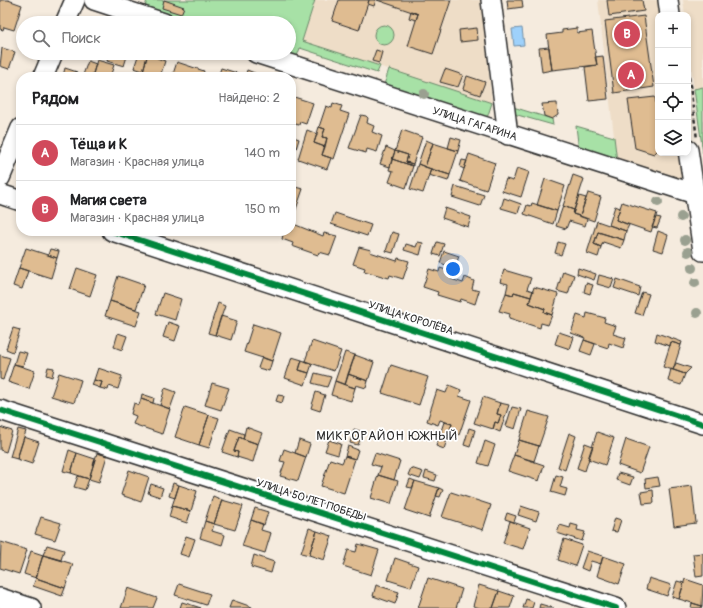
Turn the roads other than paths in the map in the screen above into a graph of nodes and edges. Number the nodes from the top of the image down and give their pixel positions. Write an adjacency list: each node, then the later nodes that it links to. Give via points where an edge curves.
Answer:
1 (75, 0): 6 (street)
2 (94, 0): 7 (street)
3 (492, 0): 11 (street)
4 (668, 0): 5 (street)
5 (670, 12)
6 (68, 16)
7 (143, 16)
8 (50, 60): 10 (street)
9 (278, 60): 11 (street, УЛИЦА ГАГАРИНА)
10 (44, 72)
11 (508, 135): 17 (street, УЛИЦА ГАГАРИНА)
12 (16, 140): 14 (street)
13 (693, 147): 17 (street)
14 (0, 178)
15 (0, 194): 16 (street)
16 (16, 199)
17 (698, 201): 19 (street)
18 (127, 236): 21 (street, УЛИЦА КОРОЛЁВА)
19 (703, 251)
20 (0, 410): 24 (street, УЛИЦА 50 ЛЕТ ПОБЕДЫ)
21 (703, 424)
22 (0, 598): 23 (street)
23 (31, 608)
24 (616, 608)

